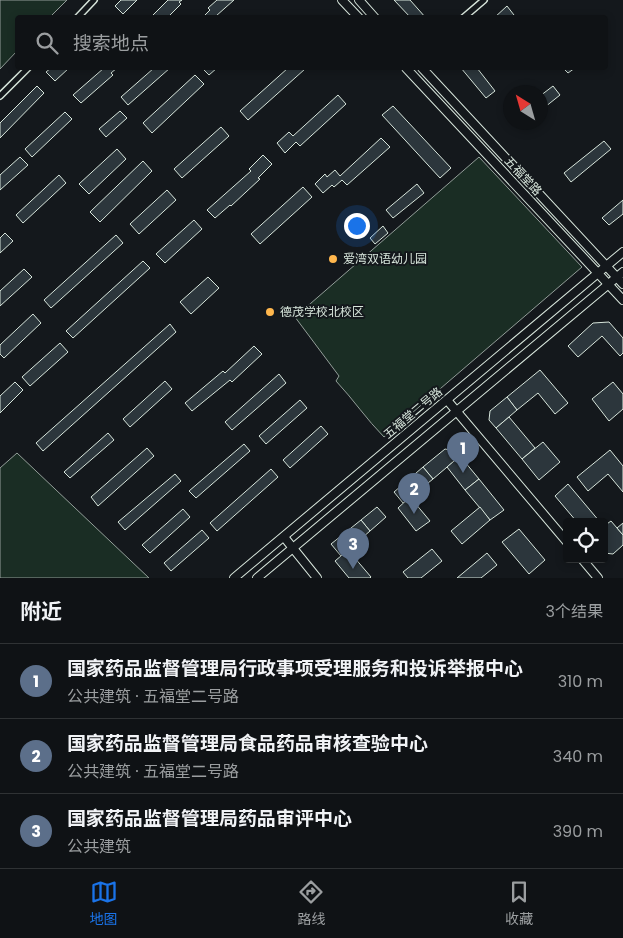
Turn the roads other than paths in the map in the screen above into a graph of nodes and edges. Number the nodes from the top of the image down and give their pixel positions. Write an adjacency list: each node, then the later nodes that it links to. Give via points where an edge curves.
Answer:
1 (94, 0): 5 (street)
2 (342, 0): 6 (main road)
3 (359, 0): 7 (main road)
4 (484, 0): 8 (street)
5 (79, 15)
6 (356, 15)
7 (373, 15)
8 (466, 15)
9 (26, 70): 12 (street)
10 (408, 70): 15 (main road, 五福堂路)
11 (424, 70): 14 (main road, 五福堂路)
12 (0, 96)
13 (623, 252): 14 (main road, 五福堂二号路)
14 (607, 266): 15 (main road, 五福堂二号路); 16 (main road, 五福堂路)
15 (598, 273): 17 (main road, 五福堂路); 20 (main road, 五福堂二号路)
16 (620, 275): 17 (main road); 18 (main road, 五福堂路)
17 (609, 284): 19 (main road, 五福堂路); 21 (main road)
18 (623, 284)
19 (623, 300)
20 (447, 400): 21 (main road); 22 (main road, 五福堂二号路)
21 (456, 412): 23 (main road); 24 (main road)
22 (284, 537): 24 (main road); 26 (main road, 五福堂二号路)
23 (563, 537)
24 (292, 549): 27 (main road); 28 (main road)
25 (585, 563): 29 (main road)
26 (234, 578)
27 (257, 578)
28 (317, 578)
29 (598, 578)

